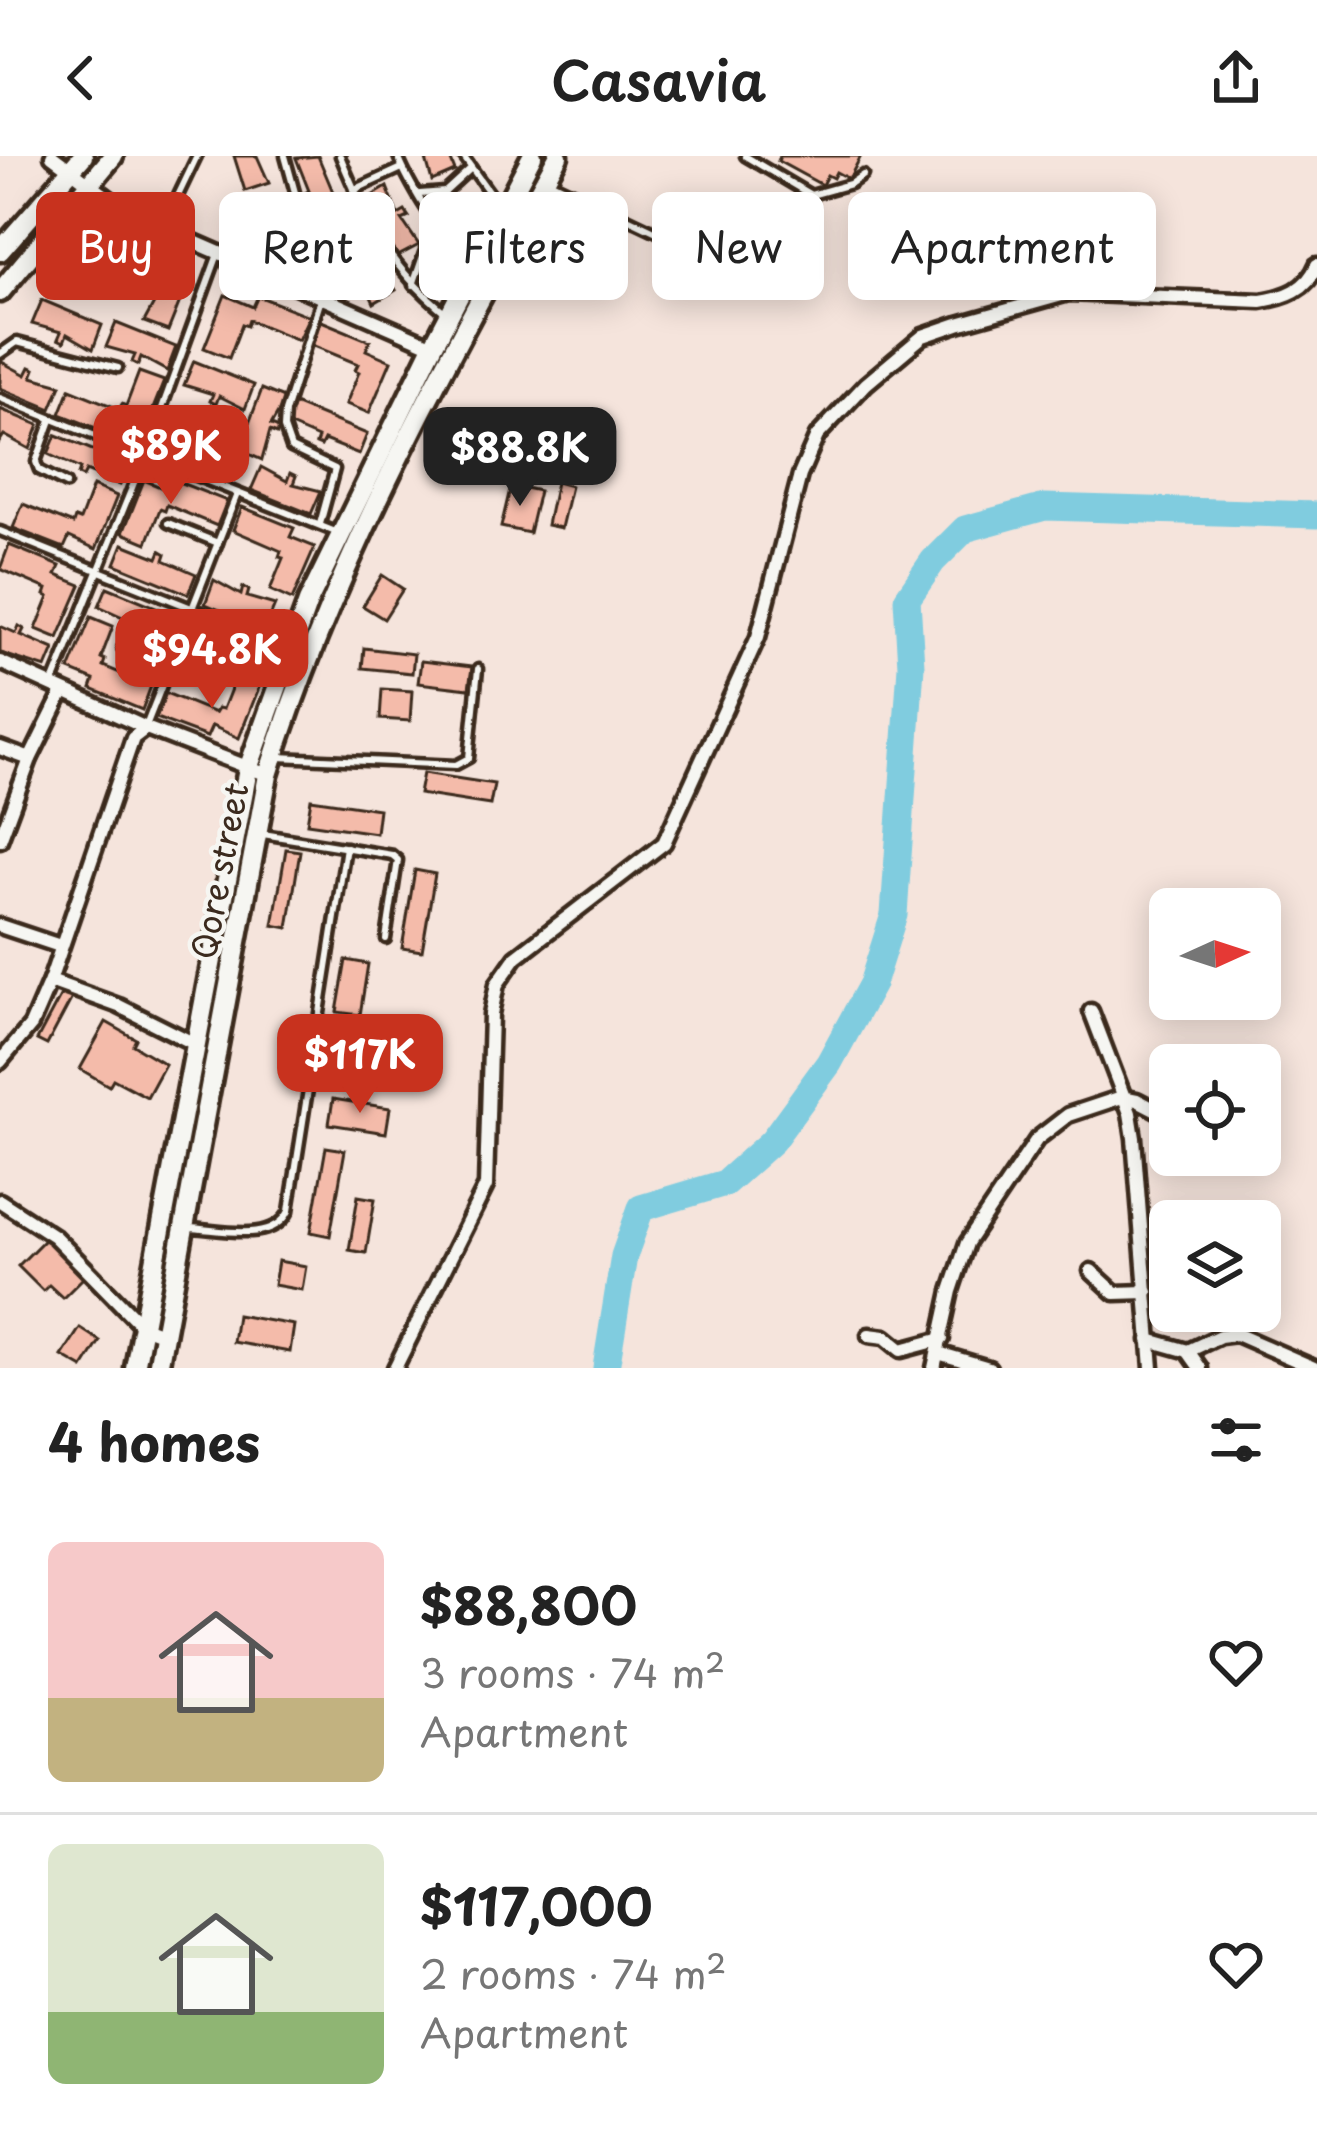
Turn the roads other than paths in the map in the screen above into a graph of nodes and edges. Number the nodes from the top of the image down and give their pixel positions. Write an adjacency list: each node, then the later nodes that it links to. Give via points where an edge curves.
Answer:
1 (52, 156): 11 (street)
2 (113, 156): 16 (main road)
3 (196, 156): 19 (lane)
4 (285, 156): 20 (lane)
5 (340, 156): 17 (lane)
6 (398, 156): 12 (lane)
7 (463, 156): 13 (lane)
8 (532, 156): 23 (main road, Qore street)
9 (558, 156): 15 (main road, Qore street)
10 (745, 156): 24 (lane)
11 (77, 163): 16 (street); 29 (main road)
12 (402, 168): 17 (lane); 26 (lane)
13 (469, 170): 21 (lane); 22 (lane)
14 (862, 175): 25 (lane)
15 (545, 180): 27 (lane); 64 (main road, Qore street, via 344,574)
16 (89, 184): 18 (street); 34 (main road)
17 (354, 190): 33 (lane)
18 (100, 192)
19 (179, 192)
20 (295, 192)
21 (445, 192)
22 (487, 192)
23 (512, 192)
24 (806, 192)
25 (822, 192)
26 (419, 193)
27 (652, 230)
28 (195, 244): 30 (street)
29 (0, 251)
30 (218, 254): 44 (lane)
31 (1317, 265): 90 (street, via 1289,296 1261,301 1070,293 958,324 923,336 817,436 758,637 664,843 516,957 497,984 487,1186)
32 (419, 267): 33 (lane)
33 (413, 285): 38 (lane)
34 (0, 292)
35 (321, 300): 48 (lane, via 284,428 291,448 335,469)
36 (331, 300): 39 (street)
37 (457, 300): 38 (main road, Qore street)
38 (449, 316): 39 (main road, Qore street)
39 (433, 346): 50 (main road, Qore street)
40 (0, 354): 41 (lane, via 17,342)
41 (118, 368)
42 (0, 398): 43 (lane)
43 (52, 420): 44 (lane); 45 (lane, via 36,462)
44 (144, 458): 46 (lane); 52 (lane)
45 (66, 484)
46 (237, 494): 48 (lane); 51 (lane)
47 (168, 524): 51 (lane)
48 (320, 524): 50 (lane)
49 (0, 531): 52 (lane)
50 (342, 534): 54 (main road, Qore street)
51 (218, 543): 53 (lane)
52 (99, 571): 53 (lane); 60 (lane)
53 (190, 610): 54 (lane); 57 (lane)
54 (290, 647): 65 (main road, Qore street)
55 (122, 648): 57 (lane)
56 (0, 662): 60 (street)
57 (169, 665): 59 (lane); 61 (lane)
58 (478, 670): 64 (lane, via 470,758 456,765)
59 (208, 679)
60 (58, 688): 61 (street); 63 (street)
61 (146, 728): 65 (street); 71 (street, via 133,738)
62 (0, 748): 63 (street)
63 (30, 758): 67 (street)
64 (271, 766): 65 (street); 66 (main road, Qore street)
65 (248, 769): 74 (main road, Qore street)
66 (257, 833): 68 (lane); 79 (main road, Qore street)
67 (1, 836)
68 (346, 847): 70 (lane, via 398,860); 79 (lane, via 289,1211 271,1231)
69 (0, 926): 71 (street)
70 (386, 939)
71 (60, 946): 72 (street)
72 (50, 981): 74 (street); 75 (street, via 31,1025)
73 (1091, 1011): 76 (street)
74 (197, 1045): 82 (main road, Qore street)
75 (0, 1061)
76 (1122, 1097): 77 (street); 81 (street, via 1134,1138); 86 (street, via 1068,1115 1037,1139 967,1244)
77 (1149, 1106)
78 (0, 1201): 82 (street, via 54,1236)
79 (185, 1228): 83 (main road, Qore street)
80 (1091, 1271): 81 (street, via 1115,1293)
81 (1147, 1292): 85 (street)
82 (143, 1327): 83 (street); 88 (main road, Qore street)
83 (165, 1334): 89 (main road, Qore street)
84 (868, 1335): 86 (street, via 901,1350)
85 (1149, 1340): 87 (street); 93 (street)
86 (940, 1346): 91 (street); 92 (street)
87 (1188, 1352): 94 (street); 95 (street, via 1236,1334)
88 (135, 1368)
89 (158, 1368)
90 (395, 1368)
91 (934, 1368)
92 (988, 1368)
93 (1152, 1368)
94 (1200, 1368)
95 (1314, 1368)

